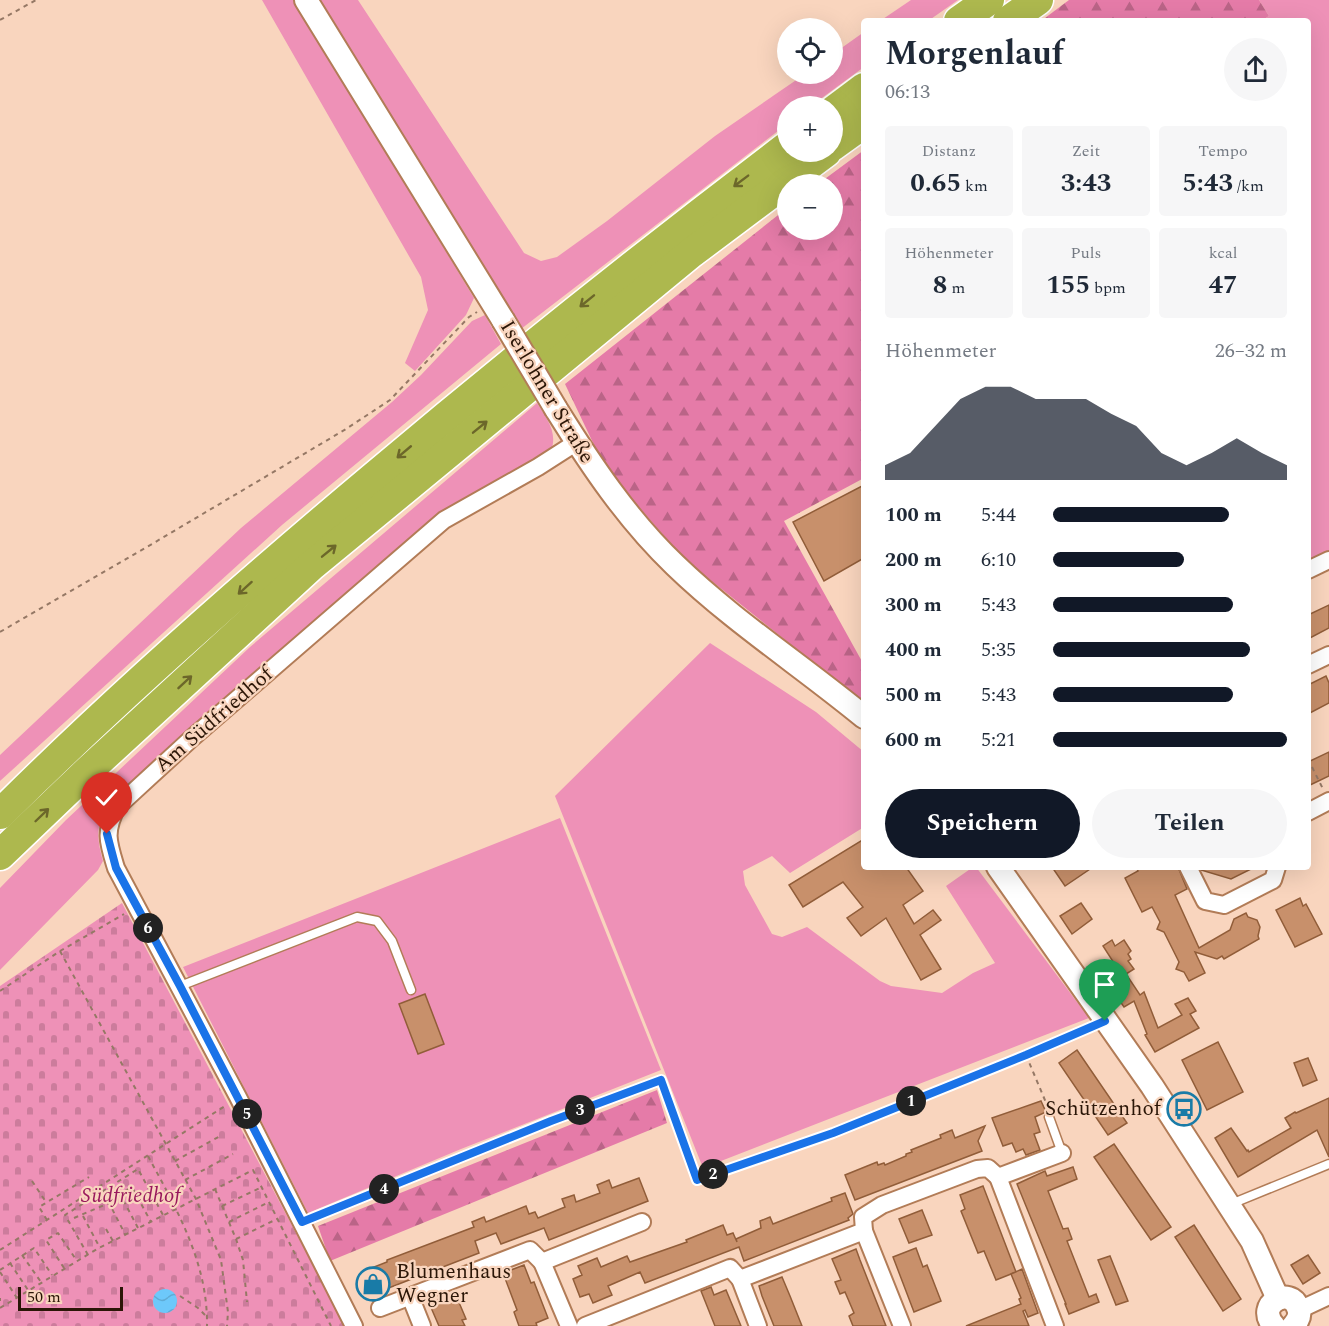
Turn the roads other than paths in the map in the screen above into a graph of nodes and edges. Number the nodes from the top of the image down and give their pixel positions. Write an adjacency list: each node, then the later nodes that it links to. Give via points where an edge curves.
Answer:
1 (306, 0): 12 (main road, Iserlohner Straße, bridge)
2 (989, 0): 4 (highway)
3 (1038, 0): 5 (highway)
4 (963, 18)
5 (1012, 18)
6 (861, 90): 7 (highway)
7 (843, 104)
8 (861, 125): 9 (highway)
9 (843, 138)
10 (777, 154): 18 (highway, one-way to 18, via 498,372 288,549)
11 (813, 162): 23 (highway, one-way to 11, via 311,566 691,253)
12 (577, 442): 17 (main road, Iserlohner Straße, via 599,478 638,527 675,565 751,631); 27 (street, Am Südfriedhof, via 444,520 117,807 107,834 116,868)
13 (1329, 560): 14 (street)
14 (1311, 569)
15 (1329, 655): 16 (street)
16 (1311, 664)
17 (861, 715)
18 (77, 737): 19 (highway, via 24,773); 22 (highway)
19 (0, 795)
20 (1326, 796): 21 (street)
21 (1311, 809)
22 (0, 814)
23 (0, 855)
24 (1000, 870): 33 (main road, via 1152,1086)
25 (1189, 870): 26 (street, via 1204,901 1224,904 1273,880)
26 (1276, 870)
27 (180, 986): 28 (lane, via 357,917 377,921 392,941); 43 (street, Am Südfriedhof)
28 (411, 990)
29 (1049, 1117): 30 (lane)
30 (1062, 1153): 32 (street)
31 (1329, 1164): 33 (lane)
32 (998, 1177): 35 (street, via 988,1168 977,1169 882,1205 863,1217); 48 (street)
33 (1228, 1205): 41 (main road, via 1252,1241 1278,1299 1268,1310)
34 (642, 1222): 36 (street)
35 (864, 1231): 37 (street); 47 (street)
36 (542, 1262): 38 (street, via 530,1250); 45 (street)
37 (740, 1279): 42 (street, via 730,1268); 46 (street)
38 (410, 1296): 40 (street); 44 (street)
39 (1329, 1296): 41 (street)
40 (380, 1308)
41 (1283, 1323)
42 (595, 1324)
43 (354, 1326)
44 (422, 1326)
45 (569, 1326)
46 (758, 1326)
47 (902, 1326)
48 (1055, 1326)

